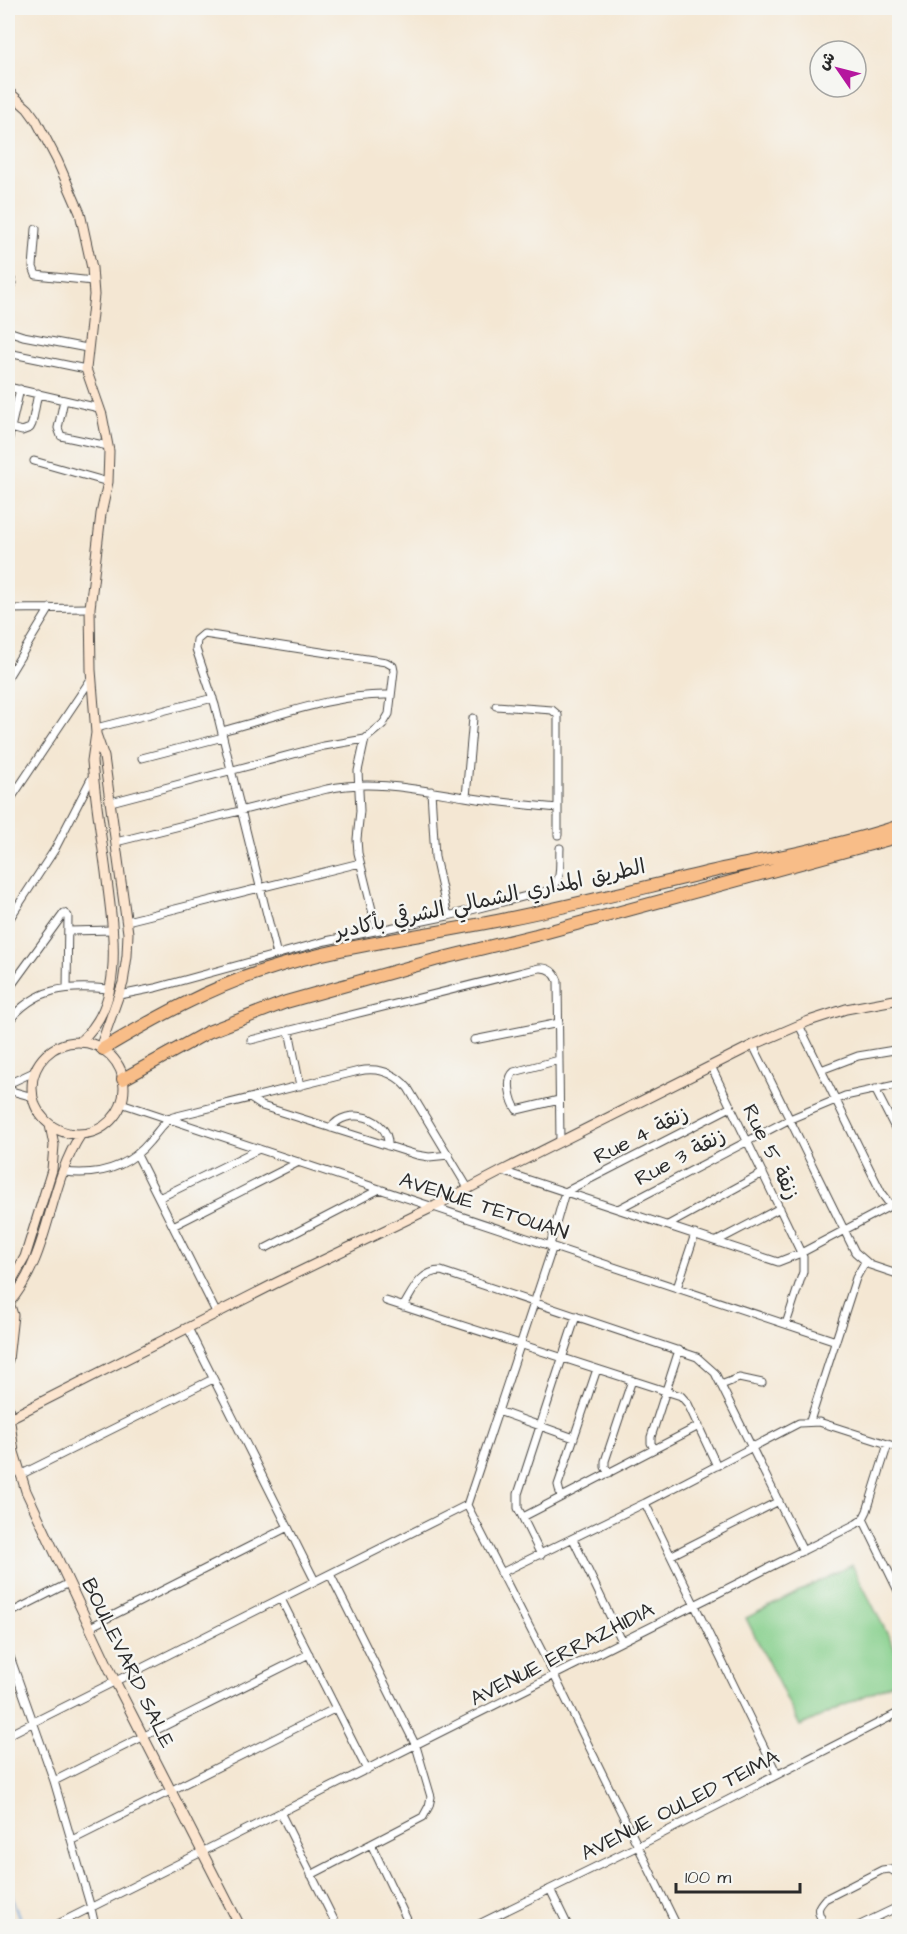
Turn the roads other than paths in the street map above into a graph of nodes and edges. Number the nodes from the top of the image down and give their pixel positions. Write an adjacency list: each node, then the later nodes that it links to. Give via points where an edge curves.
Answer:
1 (8, 91): 6 (street, via 36,120 57,160 80,213)
2 (9, 208): 3 (street)
3 (8, 224)
4 (36, 229): 6 (street, via 36,274)
5 (8, 273): 7 (street, via 13,283)
6 (93, 281): 9 (street)
7 (8, 295)
8 (8, 331): 9 (street)
9 (87, 348): 11 (street)
10 (8, 352): 11 (street)
11 (86, 369): 16 (street)
12 (8, 387): 13 (street)
13 (20, 389): 14 (street); 17 (street)
14 (38, 393): 15 (street); 17 (street, via 30,428)
15 (64, 400): 16 (street); 19 (street, via 58,428 61,436)
16 (99, 408): 19 (street)
17 (11, 428): 18 (street)
18 (8, 442)
19 (108, 446): 22 (street)
20 (34, 461): 22 (street)
21 (8, 482): 23 (street)
22 (108, 482): 26 (street)
23 (8, 488): 24 (street)
24 (8, 495)
25 (50, 608): 26 (street); 27 (street); 28 (street)
26 (90, 608): 29 (street)
27 (8, 609)
28 (8, 677)
29 (91, 679): 34 (street); 46 (street)
30 (391, 695): 31 (street, via 394,671 389,663 204,634 195,646); 35 (street, via 340,699); 36 (street, via 387,718)
31 (213, 698): 34 (street); 35 (street)
32 (496, 706): 47 (street, via 557,713)
33 (473, 718): 44 (street)
34 (96, 731): 37 (street); 39 (street)
35 (222, 734): 38 (street); 40 (street)
36 (365, 739): 40 (street); 42 (street)
37 (104, 757): 39 (street, via 96,756); 45 (street)
38 (142, 758)
39 (92, 761): 41 (street)
40 (231, 771): 45 (street); 48 (street)
41 (93, 775): 57 (street, via 55,849); 59 (street)
42 (358, 785): 43 (street); 48 (street, via 327,789); 54 (street)
43 (431, 791): 44 (street); 56 (street, via 435,857)
44 (466, 797): 47 (street)
45 (111, 802): 52 (street)
46 (8, 803)
47 (558, 808): 50 (street)
48 (240, 812): 52 (street); 55 (street)
49 (900, 826): 76 (highway, الطريق المداري الشمالي الشرقي بأكادير, via 506,920 290,963 198,996)
50 (558, 836)
51 (900, 836): 82 (highway, الطريق المداري الشمالي الشرقي بأكادير, via 286,1002 208,1032)
52 (116, 842): 58 (street)
53 (560, 848): 56 (street, via 558,881 553,888)
54 (360, 863): 55 (street); 60 (street)
55 (259, 888): 58 (street); 62 (street)
56 (448, 916): 60 (street)
57 (8, 921)
58 (127, 921): 66 (street, via 127,956)
59 (113, 930): 61 (street); 64 (street)
60 (377, 930): 62 (street)
61 (69, 931): 63 (street); 65 (street, via 68,916 64,913)
62 (277, 955): 66 (street)
63 (67, 988): 64 (street); 68 (street, via 36,997)
64 (109, 989): 74 (street, via 96,1025)
65 (8, 990)
66 (120, 995): 76 (street)
67 (900, 999): 70 (street, via 846,1009)
68 (8, 1022)
69 (559, 1023): 71 (street, via 558,981 553,972 543,968); 73 (street); 78 (street)
70 (799, 1025): 75 (street); 80 (street)
71 (289, 1030): 72 (street); 85 (street)
72 (250, 1040)
73 (474, 1040)
74 (79, 1042): 76 (street); 81 (street, via 49,1053)
75 (753, 1045): 79 (street); 95 (street)
76 (102, 1049): 82 (street, via 116,1062)
77 (900, 1049): 80 (street, via 858,1056)
78 (559, 1060): 90 (street); 90 (street, via 514,1071 509,1080 517,1110)
79 (711, 1066): 93 (street, Rue 5 زنقة); 101 (street)
80 (820, 1070): 91 (street)
81 (36, 1071): 83 (street); 88 (street)
82 (123, 1079): 92 (street)
83 (8, 1084)
84 (900, 1084): 86 (street, Rue 3 زنقة)
85 (300, 1086): 89 (street); 106 (street, via 365,1070 389,1073 408,1088)
86 (875, 1089): 91 (street, Rue 3 زنقة); 99 (street)
87 (8, 1090): 88 (street)
88 (33, 1097): 96 (street, via 39,1113)
89 (250, 1098): 94 (street); 97 (street, via 262,1106)
90 (559, 1100): 101 (street)
91 (835, 1100): 95 (street, Rue 3 زنقة); 116 (street, via 882,1194)
92 (121, 1103): 94 (street, AVENUE TETOUAN); 98 (street, via 106,1124)
93 (731, 1107): 100 (street, Rue 5 زنقة); 114 (street, Rue 4 زنقة)
94 (168, 1119): 103 (street, AVENUE TETOUAN); 105 (street)
95 (790, 1119): 100 (street, Rue 3 زنقة); 123 (street)
96 (50, 1125): 98 (street); 104 (street)
97 (331, 1128): 102 (street); 102 (street, via 337,1121 358,1116 381,1125)
98 (81, 1134): 107 (street)
99 (900, 1138)
100 (747, 1141): 111 (street, Rue 5 زنقة); 119 (street, Rue 3 زنقة)
101 (560, 1142): 109 (street)
102 (388, 1146): 106 (street, via 423,1156)
103 (259, 1149): 108 (street, AVENUE TETOUAN); 115 (street)
104 (54, 1155): 107 (street); 131 (street, via 25,1257)
105 (137, 1155): 110 (street, via 102,1171); 115 (street)
106 (449, 1155): 112 (street)
107 (68, 1158): 110 (street)
108 (299, 1162): 113 (street, AVENUE TETOUAN); 122 (street)
109 (502, 1171): 112 (street); 114 (street)
110 (64, 1172): 135 (street, via 31,1268)
111 (763, 1173): 118 (street, Rue 5 زنقة); 121 (street)
112 (468, 1188): 117 (street)
113 (380, 1189): 117 (street, AVENUE TETOUAN); 127 (street)
114 (566, 1192): 119 (street); 126 (street)
115 (159, 1198): 122 (street)
116 (892, 1205): 120 (street); 123 (street)
117 (435, 1206): 126 (street, AVENUE TETOUAN); 137 (street)
118 (780, 1208): 125 (street); 128 (street, Rue 5 زنقة)
119 (618, 1209): 121 (street)
120 (900, 1209)
121 (668, 1225): 124 (street)
122 (173, 1226): 137 (street)
123 (845, 1230): 128 (street); 129 (street, via 855,1252)
124 (694, 1234): 125 (street); 132 (street)
125 (717, 1241): 128 (street, via 774,1262)
126 (551, 1245): 132 (street, AVENUE TETOUAN); 134 (street)
127 (266, 1248)
128 (801, 1253): 139 (street, via 803,1272)
129 (865, 1262): 130 (street); 141 (street)
130 (900, 1275)
131 (8, 1287)
132 (677, 1288): 139 (street, AVENUE TETOUAN)
133 (386, 1301): 136 (street)
134 (535, 1302): 136 (street, via 436,1271 422,1277); 138 (street); 142 (street)
135 (8, 1303): 145 (street, via 13,1315)
136 (403, 1307): 142 (street)
137 (217, 1314): 140 (street)
138 (576, 1316): 143 (street); 144 (street)
139 (786, 1324): 141 (street, AVENUE TETOUAN)
140 (188, 1328): 147 (street); 154 (street)
141 (836, 1341): 155 (street)
142 (521, 1344): 144 (street); 153 (street)
143 (679, 1350): 150 (street, via 703,1360); 151 (street)
144 (562, 1358): 146 (street); 156 (street)
145 (8, 1360)
146 (597, 1369): 148 (street); 158 (street)
147 (213, 1379): 165 (street); 172 (street)
148 (632, 1380): 151 (street); 164 (street, via 605,1461)
149 (762, 1383): 150 (street, via 744,1378)
150 (722, 1385): 160 (street)
151 (666, 1390): 157 (street, via 686,1401); 162 (street, via 651,1437)
152 (8, 1407): 154 (street, BOULEVARD SALE)
153 (498, 1412): 156 (street); 169 (street)
154 (8, 1418): 165 (street, BOULEVARD SALE)
155 (810, 1421): 159 (street); 160 (street)
156 (540, 1426): 158 (street); 170 (street, via 518,1494)
157 (699, 1426): 162 (street); 163 (street)
158 (574, 1438): 166 (street, via 558,1485)
159 (888, 1444): 161 (street); 171 (street)
160 (753, 1447): 163 (street); 167 (street)
161 (900, 1448)
162 (654, 1449): 164 (street)
163 (717, 1466): 168 (street)
164 (609, 1473): 166 (street)
165 (20, 1475): 180 (street, BOULEVARD SALE)
166 (561, 1497): 170 (street)
167 (779, 1501): 174 (street); 176 (street)
168 (645, 1503): 173 (street); 176 (street)
169 (466, 1505): 177 (street); 178 (street)
170 (523, 1517): 175 (street)
171 (863, 1519): 174 (street, AVENUE ERRAZHIDIA); 181 (street)
172 (288, 1527): 179 (street); 185 (street)
173 (573, 1539): 175 (street); 186 (street)
174 (803, 1551): 183 (street, AVENUE ERRAZHIDIA)
175 (541, 1555): 177 (street)
176 (672, 1555): 183 (street)
177 (501, 1573): 189 (street)
178 (330, 1574): 179 (street); 196 (street)
179 (315, 1581): 182 (street)
180 (69, 1583): 184 (street); 185 (street, BOULEVARD SALE)
181 (900, 1594)
182 (281, 1599): 188 (street); 190 (street)
183 (696, 1605): 186 (street, AVENUE ERRAZHIDIA); 198 (street)
184 (8, 1614)
185 (90, 1628): 190 (street, BOULEVARD SALE)
186 (622, 1641): 189 (street, AVENUE ERRAZHIDIA)
187 (8, 1652): 193 (street)
188 (309, 1654): 191 (street); 195 (street)
189 (554, 1675): 196 (street, AVENUE ERRAZHIDIA); 204 (street)
190 (116, 1683): 193 (street); 195 (street, BOULEVARD SALE)
191 (336, 1708): 197 (street); 200 (street)
192 (900, 1712): 198 (street, AVENUE OULED TEIMA)
193 (34, 1723): 194 (street); 199 (street)
194 (8, 1735)
195 (143, 1736): 199 (street); 200 (street, BOULEVARD SALE)
196 (416, 1746): 197 (street, AVENUE ERRAZHIDIA); 203 (street, via 430,1792 428,1810)
197 (368, 1770): 201 (street, AVENUE ERRAZHIDIA)
198 (777, 1774): 204 (street, AVENUE OULED TEIMA)
199 (54, 1780): 202 (street)
200 (171, 1790): 202 (street); 205 (street, BOULEVARD SALE)
201 (281, 1814): 205 (street, AVENUE ERRAZHIDIA); 206 (street)
202 (72, 1840): 210 (street)
203 (371, 1844): 206 (street); 216 (street)
204 (638, 1846): 208 (street, AVENUE OULED TEIMA); 219 (street)
205 (203, 1853): 210 (street, AVENUE ERRAZHIDIA); 214 (street, BOULEVARD SALE)
206 (311, 1875): 215 (street)
207 (900, 1875): 211 (street, via 890,1869 882,1870 825,1899 819,1907)
208 (550, 1889): 217 (street, AVENUE OULED TEIMA); 218 (street)
209 (900, 1906): 220 (street)
210 (91, 1908): 212 (street, AVENUE ERRAZHIDIA); 213 (street)
211 (821, 1918)
212 (54, 1926)
213 (95, 1926)
214 (240, 1926)
215 (337, 1926)
216 (410, 1926)
217 (475, 1926)
218 (568, 1926)
219 (677, 1926)
220 (858, 1926)

